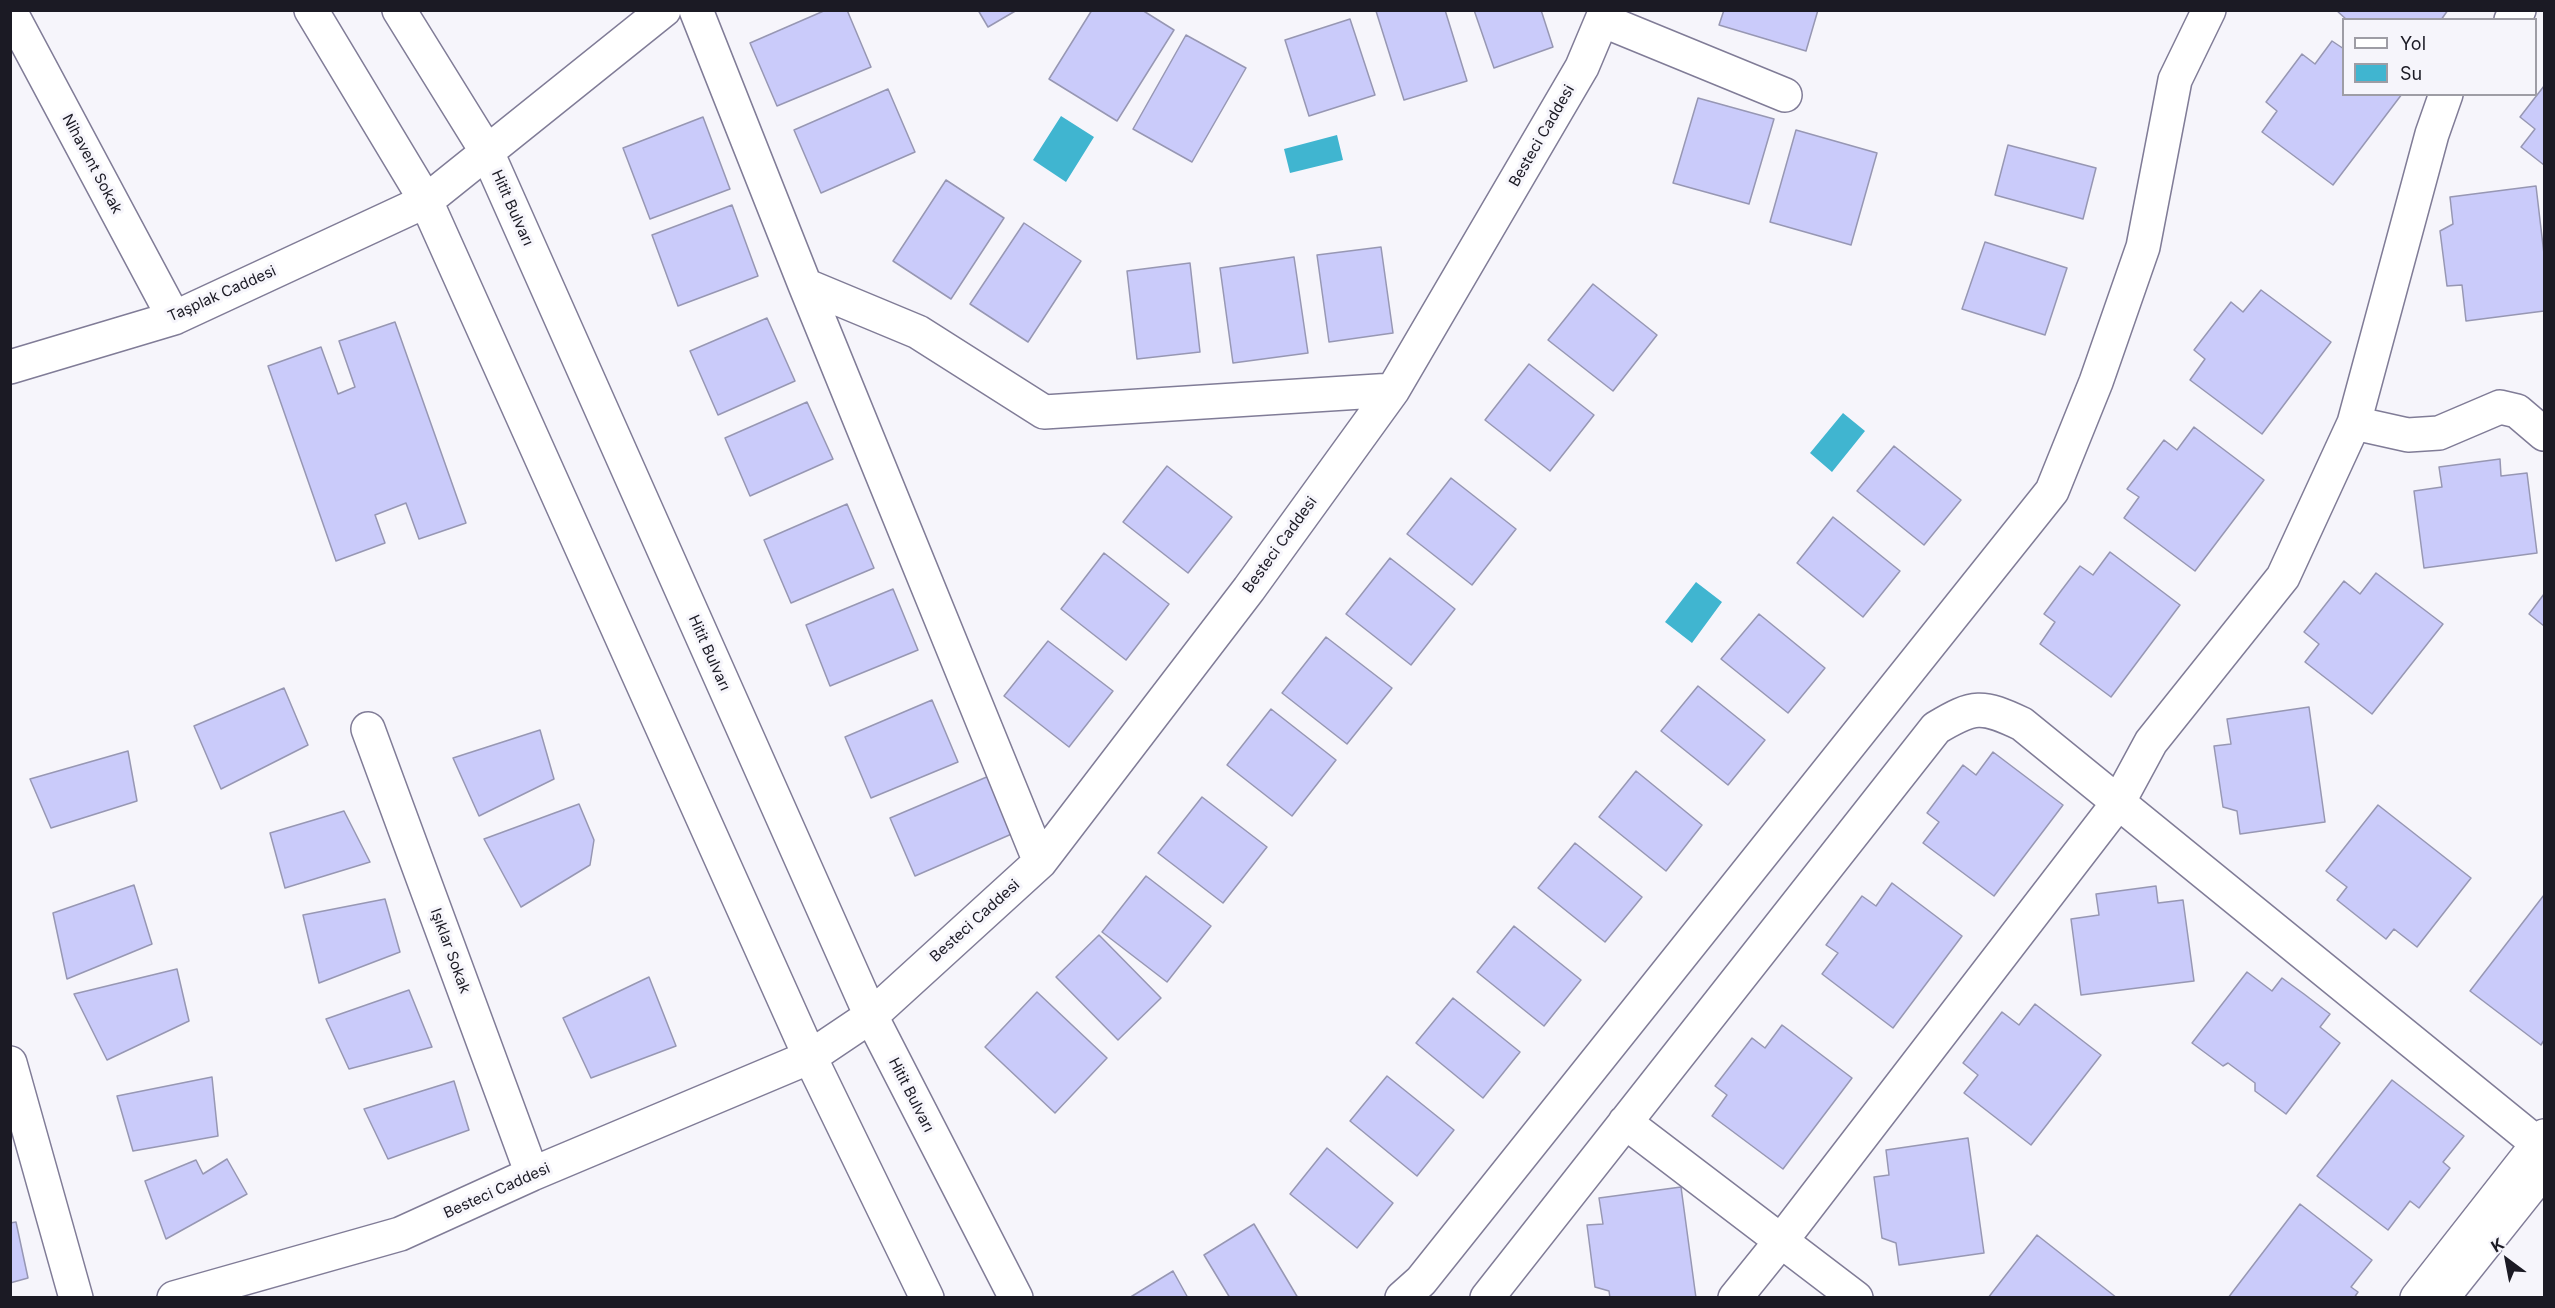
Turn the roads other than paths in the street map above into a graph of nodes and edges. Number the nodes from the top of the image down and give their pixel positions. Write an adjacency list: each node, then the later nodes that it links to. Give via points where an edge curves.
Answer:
1 (311, 10): 11 (street)
2 (399, 10): 10 (street, Hitit Bulvarı)
3 (664, 10): 10 (street, Taşplak Caddesi)
4 (696, 10): 12 (street)
5 (2209, 10): 32 (street, via 2175,80 2144,247 2052,491 1421,1281)
6 (10, 11): 13 (street, Nihavent Sokak)
7 (1604, 15): 8 (street); 15 (street, Besteci Caddesi, via 1582,67)
8 (1785, 95)
9 (2445, 96): 16 (street)
10 (487, 152): 11 (street, Taşplak Caddesi); 21 (street, Hitit Bulvarı)
11 (426, 201): 13 (street, Taşplak Caddesi); 22 (street)
12 (805, 285): 15 (street, via 918,332 1044,412); 20 (street)
13 (174, 318): 14 (street, Taşplak Caddesi)
14 (10, 368)
15 (1393, 390): 20 (street, Besteci Caddesi, via 1249,589)
16 (2354, 423): 17 (street, via 2408,435 2439,433 2500,407 2517,411); 19 (street, via 2283,577 2151,742)
17 (2544, 434)
18 (368, 729): 26 (street, Işıklar Sokak)
19 (2118, 803): 24 (street, via 2022,724 1993,710 1963,712 1936,728); 25 (street); 27 (street)
20 (1040, 862): 21 (street, Besteci Caddesi)
21 (871, 1016): 22 (street, Besteci Caddesi); 31 (street, Hitit Bulvarı)
22 (810, 1057): 26 (street, Besteci Caddesi); 30 (street)
23 (10, 1063): 28 (street)
24 (1625, 1122): 27 (street); 33 (street)
25 (2542, 1150): 36 (street); 37 (street)
26 (532, 1174): 29 (street, Besteci Caddesi, via 400,1234)
27 (1781, 1241): 34 (street); 35 (street)
28 (76, 1298)
29 (174, 1298)
30 (927, 1298)
31 (1016, 1298)
32 (1402, 1298)
33 (1487, 1298)
34 (1735, 1298)
35 (1856, 1298)
36 (2417, 1298)
37 (2442, 1298)

